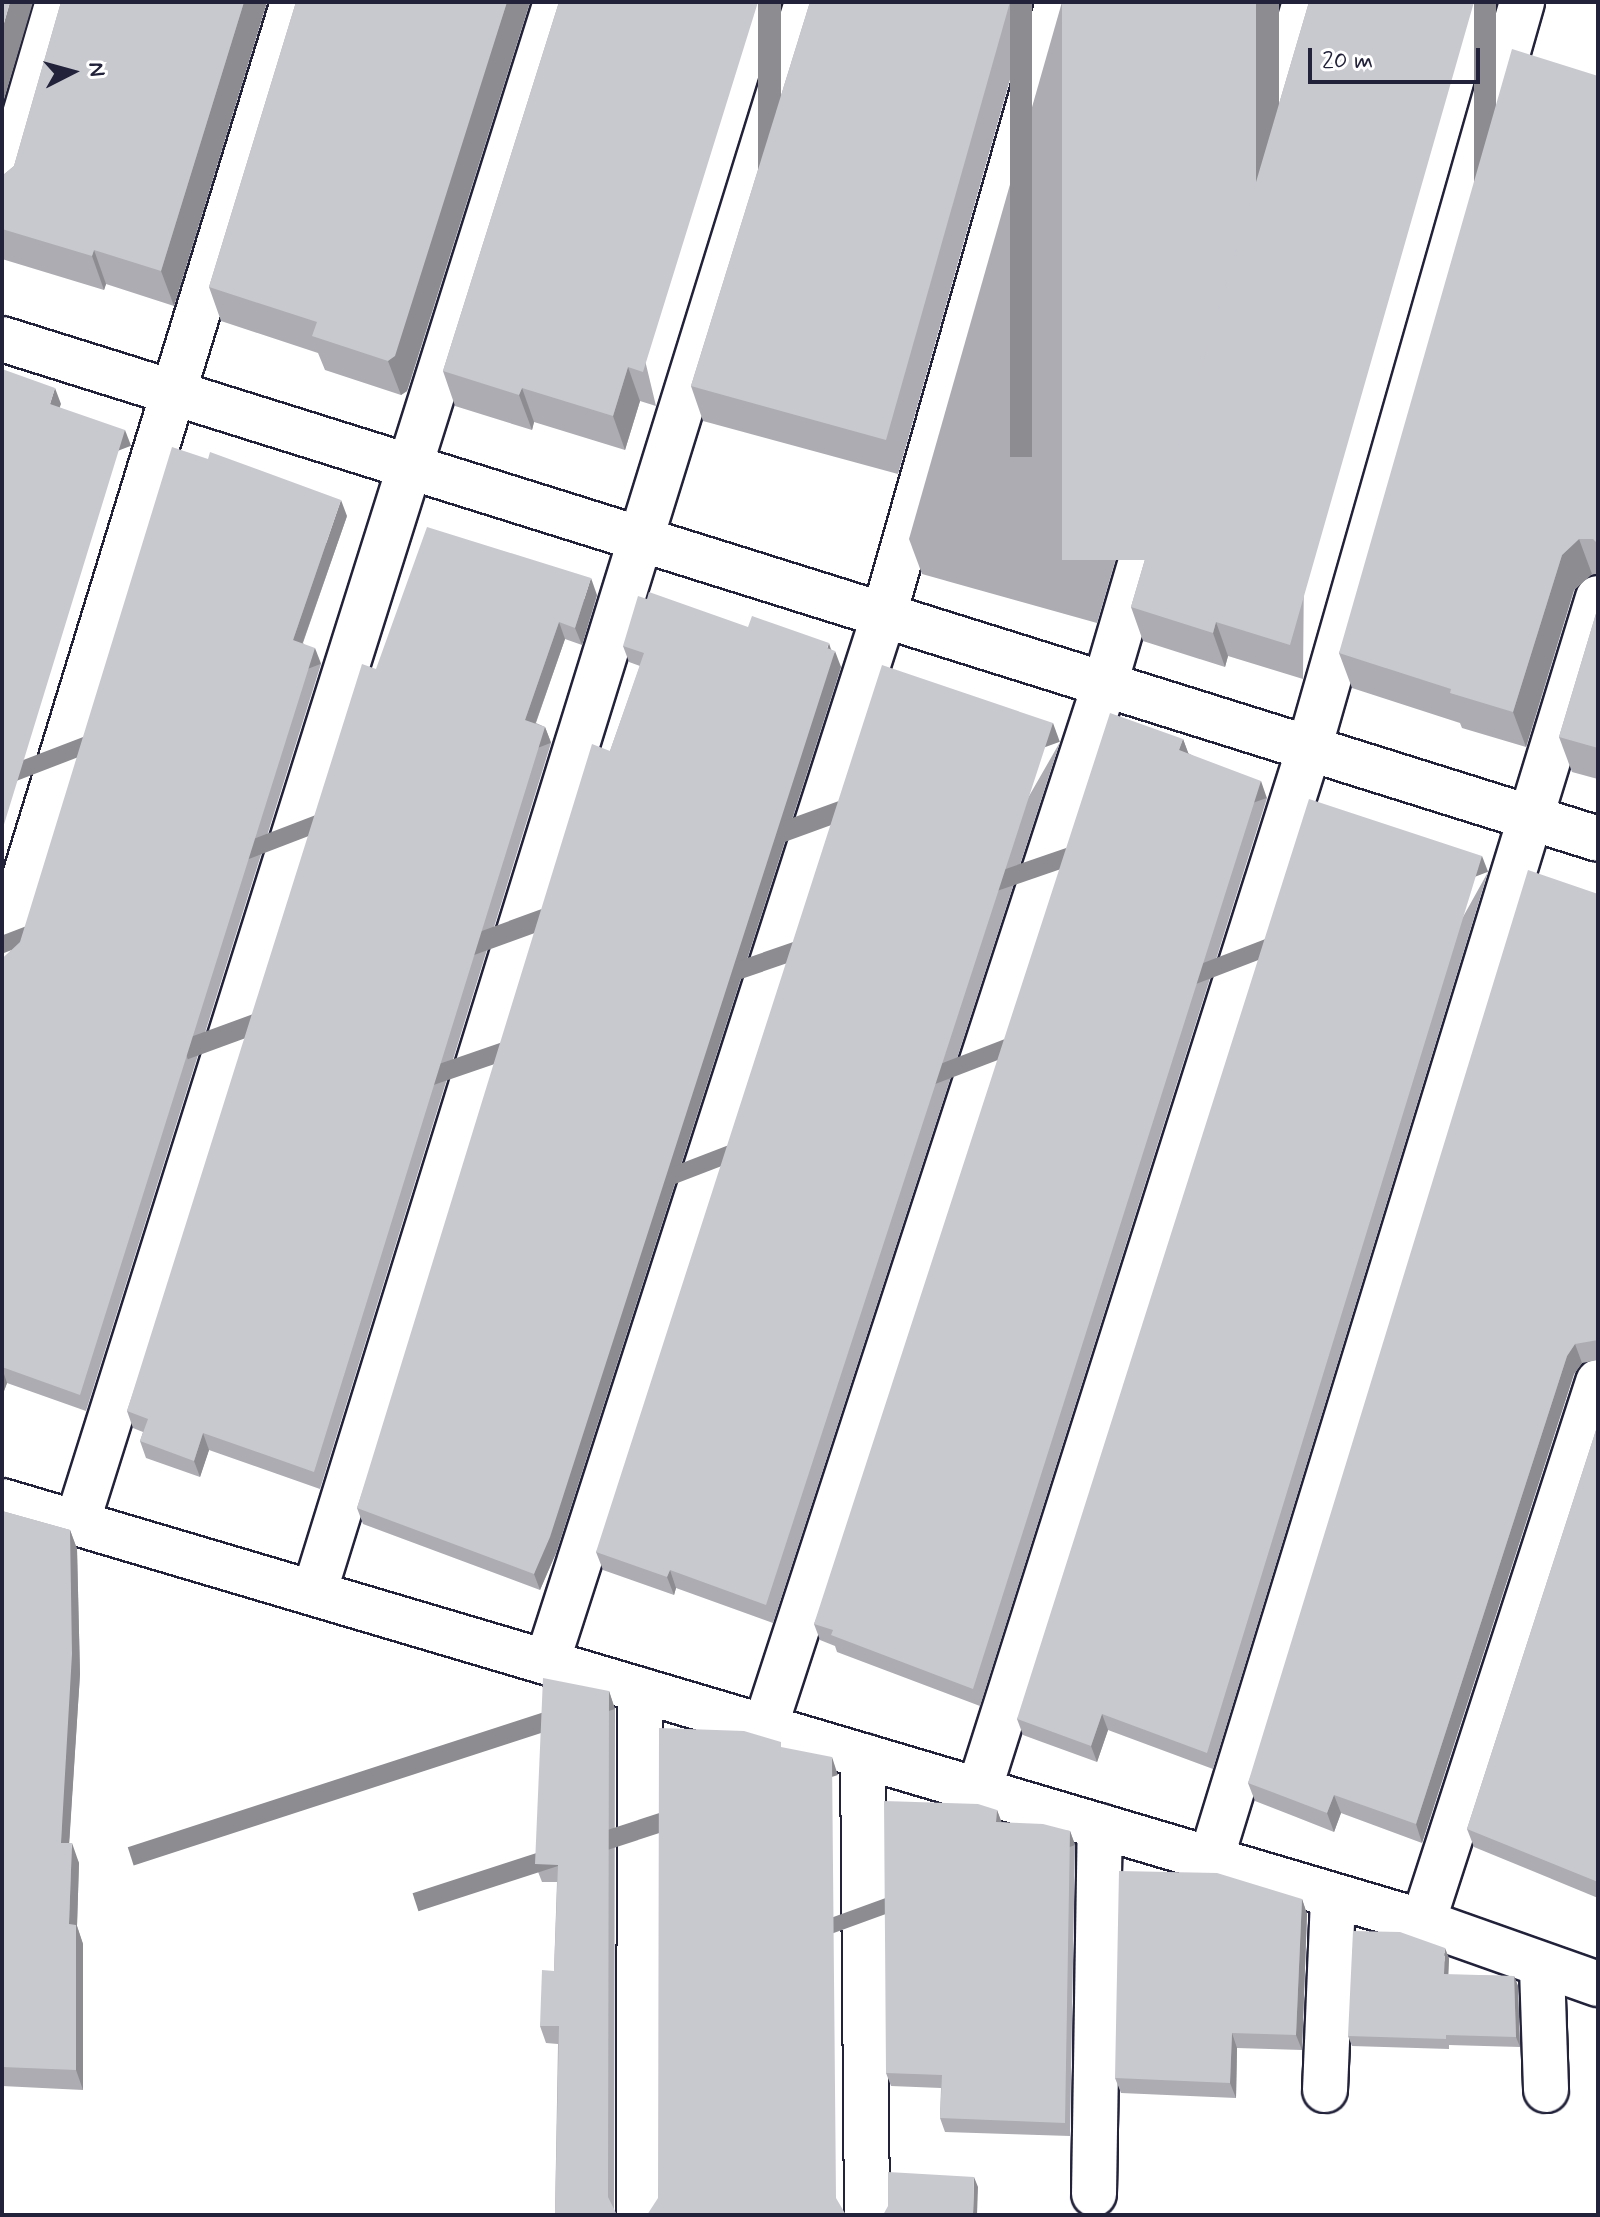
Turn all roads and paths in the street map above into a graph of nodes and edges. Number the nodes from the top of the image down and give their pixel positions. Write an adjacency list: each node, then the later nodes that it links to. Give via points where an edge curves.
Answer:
1 (58, 2): 8 (street)
2 (293, 2): 10 (street)
3 (556, 2): 11 (street)
4 (807, 2): 12 (street)
5 (1058, 2): 14 (street)
6 (1305, 2): 15 (street)
7 (1522, 2): 16 (street)
8 (2, 193)
9 (2, 339): 10 (street)
10 (173, 393): 11 (street); 19 (street)
11 (411, 469): 12 (street); 22 (street)
12 (642, 542): 14 (street); 23 (street)
13 (1598, 598): 17 (street)
14 (883, 618): 15 (street); 24 (street)
15 (1104, 687): 16 (street); 26 (street)
16 (1308, 752): 17 (street); 28 (street)
17 (1530, 822): 18 (street); 30 (street)
18 (1598, 839)
19 (2, 951)
20 (1598, 1382): 32 (street)
21 (2, 1501): 22 (street)
22 (77, 1523): 23 (street)
23 (314, 1593): 24 (street)
24 (547, 1662): 25 (street)
25 (640, 1690): 26 (street); 38 (street)
26 (765, 1727): 27 (street)
27 (863, 1756): 28 (street); 39 (street)
28 (979, 1790): 29 (street)
29 (1100, 1826): 30 (street); 37 (street)
30 (1211, 1859): 31 (street)
31 (1333, 1896): 32 (street); 35 (street)
32 (1423, 1922): 33 (street)
33 (1542, 1968): 34 (street); 36 (street)
34 (1598, 1984)
35 (1325, 2090)
36 (1546, 2090)
37 (1094, 2194)
38 (639, 2215)
39 (867, 2215)

